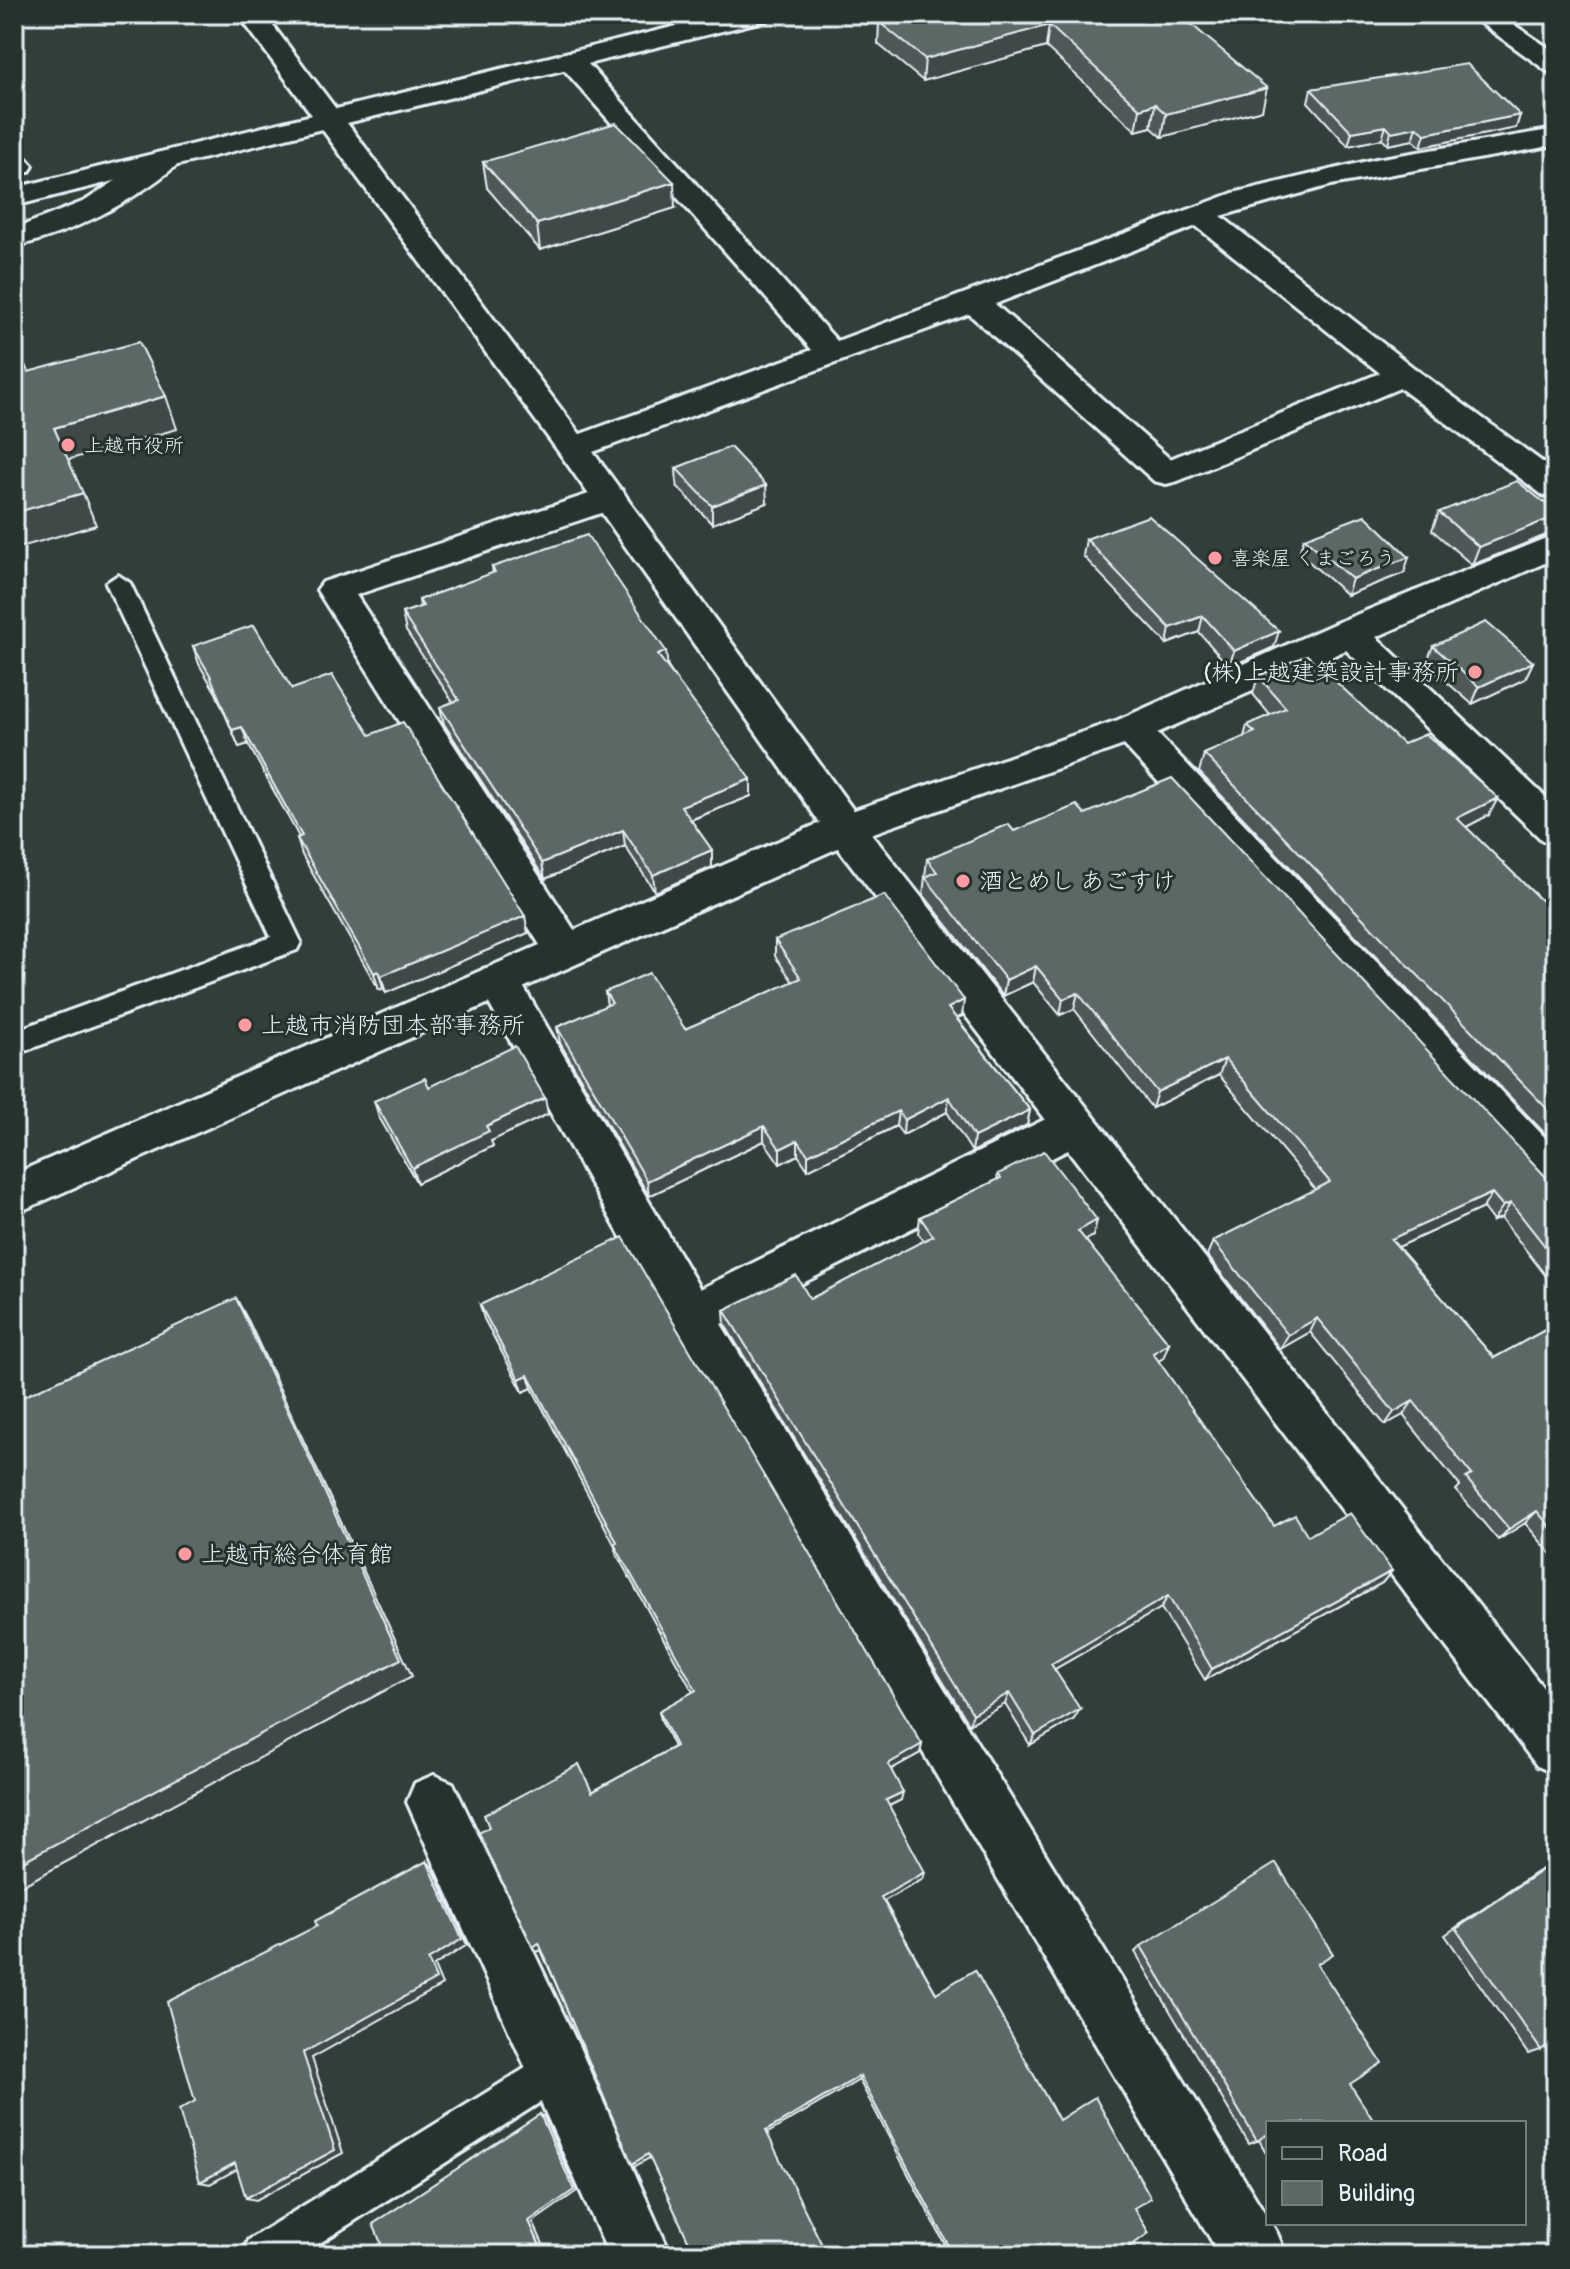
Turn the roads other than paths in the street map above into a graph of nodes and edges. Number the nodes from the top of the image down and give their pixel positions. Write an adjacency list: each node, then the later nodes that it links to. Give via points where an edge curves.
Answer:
1 (251, 14): 7 (street)
2 (658, 14): 7 (street)
3 (758, 14): 5 (street)
4 (1481, 14): 6 (street)
5 (570, 60): 7 (street); 17 (street)
6 (1556, 65)
7 (320, 110): 8 (street); 11 (street); 19 (street)
8 (188, 127)
9 (1556, 137): 14 (street, via 1313,180)
10 (50, 159): 12 (street)
11 (167, 159): 13 (street); 15 (street, via 135,186 79,218)
12 (16, 165)
13 (14, 197)
14 (1200, 214): 16 (street); 18 (street)
15 (14, 238)
16 (974, 302): 17 (street); 18 (street, via 1166,473)
17 (832, 354): 19 (street)
18 (1403, 375): 20 (street)
19 (573, 448): 21 (street)
20 (1556, 488)
21 (610, 498): 26 (street); 28 (street, via 335,590)
22 (1556, 545): 24 (street)
23 (118, 583): 30 (lane, via 287,942)
24 (1349, 632): 25 (street); 27 (street)
25 (1131, 729): 26 (street); 32 (street)
26 (845, 828): 28 (street); 31 (street)
27 (1556, 830)
28 (565, 950): 29 (street)
29 (498, 981): 33 (street); 34 (street)
30 (14, 1043)
31 (1074, 1126): 34 (street); 35 (street)
32 (1556, 1179)
33 (14, 1195)
34 (691, 1316): 40 (street)
35 (1556, 1747)
36 (434, 1802): 37 (street)
37 (558, 2068): 38 (lane); 39 (street)
38 (263, 2255)
39 (640, 2255)
40 (1255, 2255)

